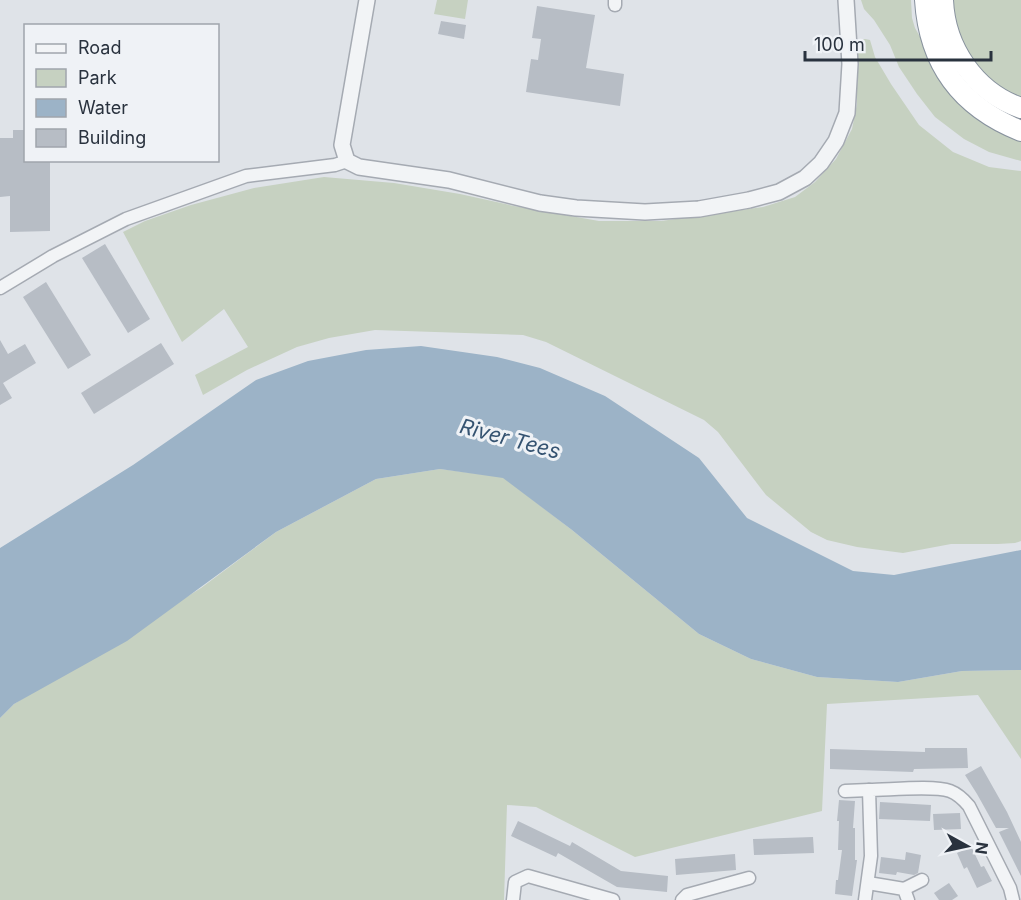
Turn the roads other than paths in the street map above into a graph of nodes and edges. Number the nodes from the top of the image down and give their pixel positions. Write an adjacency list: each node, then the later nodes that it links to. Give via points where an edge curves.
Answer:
1 (367, 0): 7 (street, via 342,145)
2 (846, 0): 7 (street, via 850,64 847,113 836,141 821,163 805,178 779,192 699,209 645,212 576,208)
3 (925, 0): 6 (highway, via 929,33 949,77 983,112)
4 (943, 0): 5 (highway, via 949,35 964,64 986,88)
5 (1021, 108)
6 (1021, 131)
7 (347, 161): 8 (street, via 246,176 126,219)
8 (0, 288)
9 (869, 790): 10 (street); 13 (street); 19 (street, via 940,789 959,796 969,806)
10 (846, 791)
11 (749, 878): 17 (street, via 687,895)
12 (922, 880): 14 (street)
13 (868, 883): 14 (street); 18 (street)
14 (906, 895)
15 (513, 900): 16 (street, via 515,882 528,876)
16 (612, 900)
17 (682, 900)
18 (865, 900)
19 (1013, 900)

